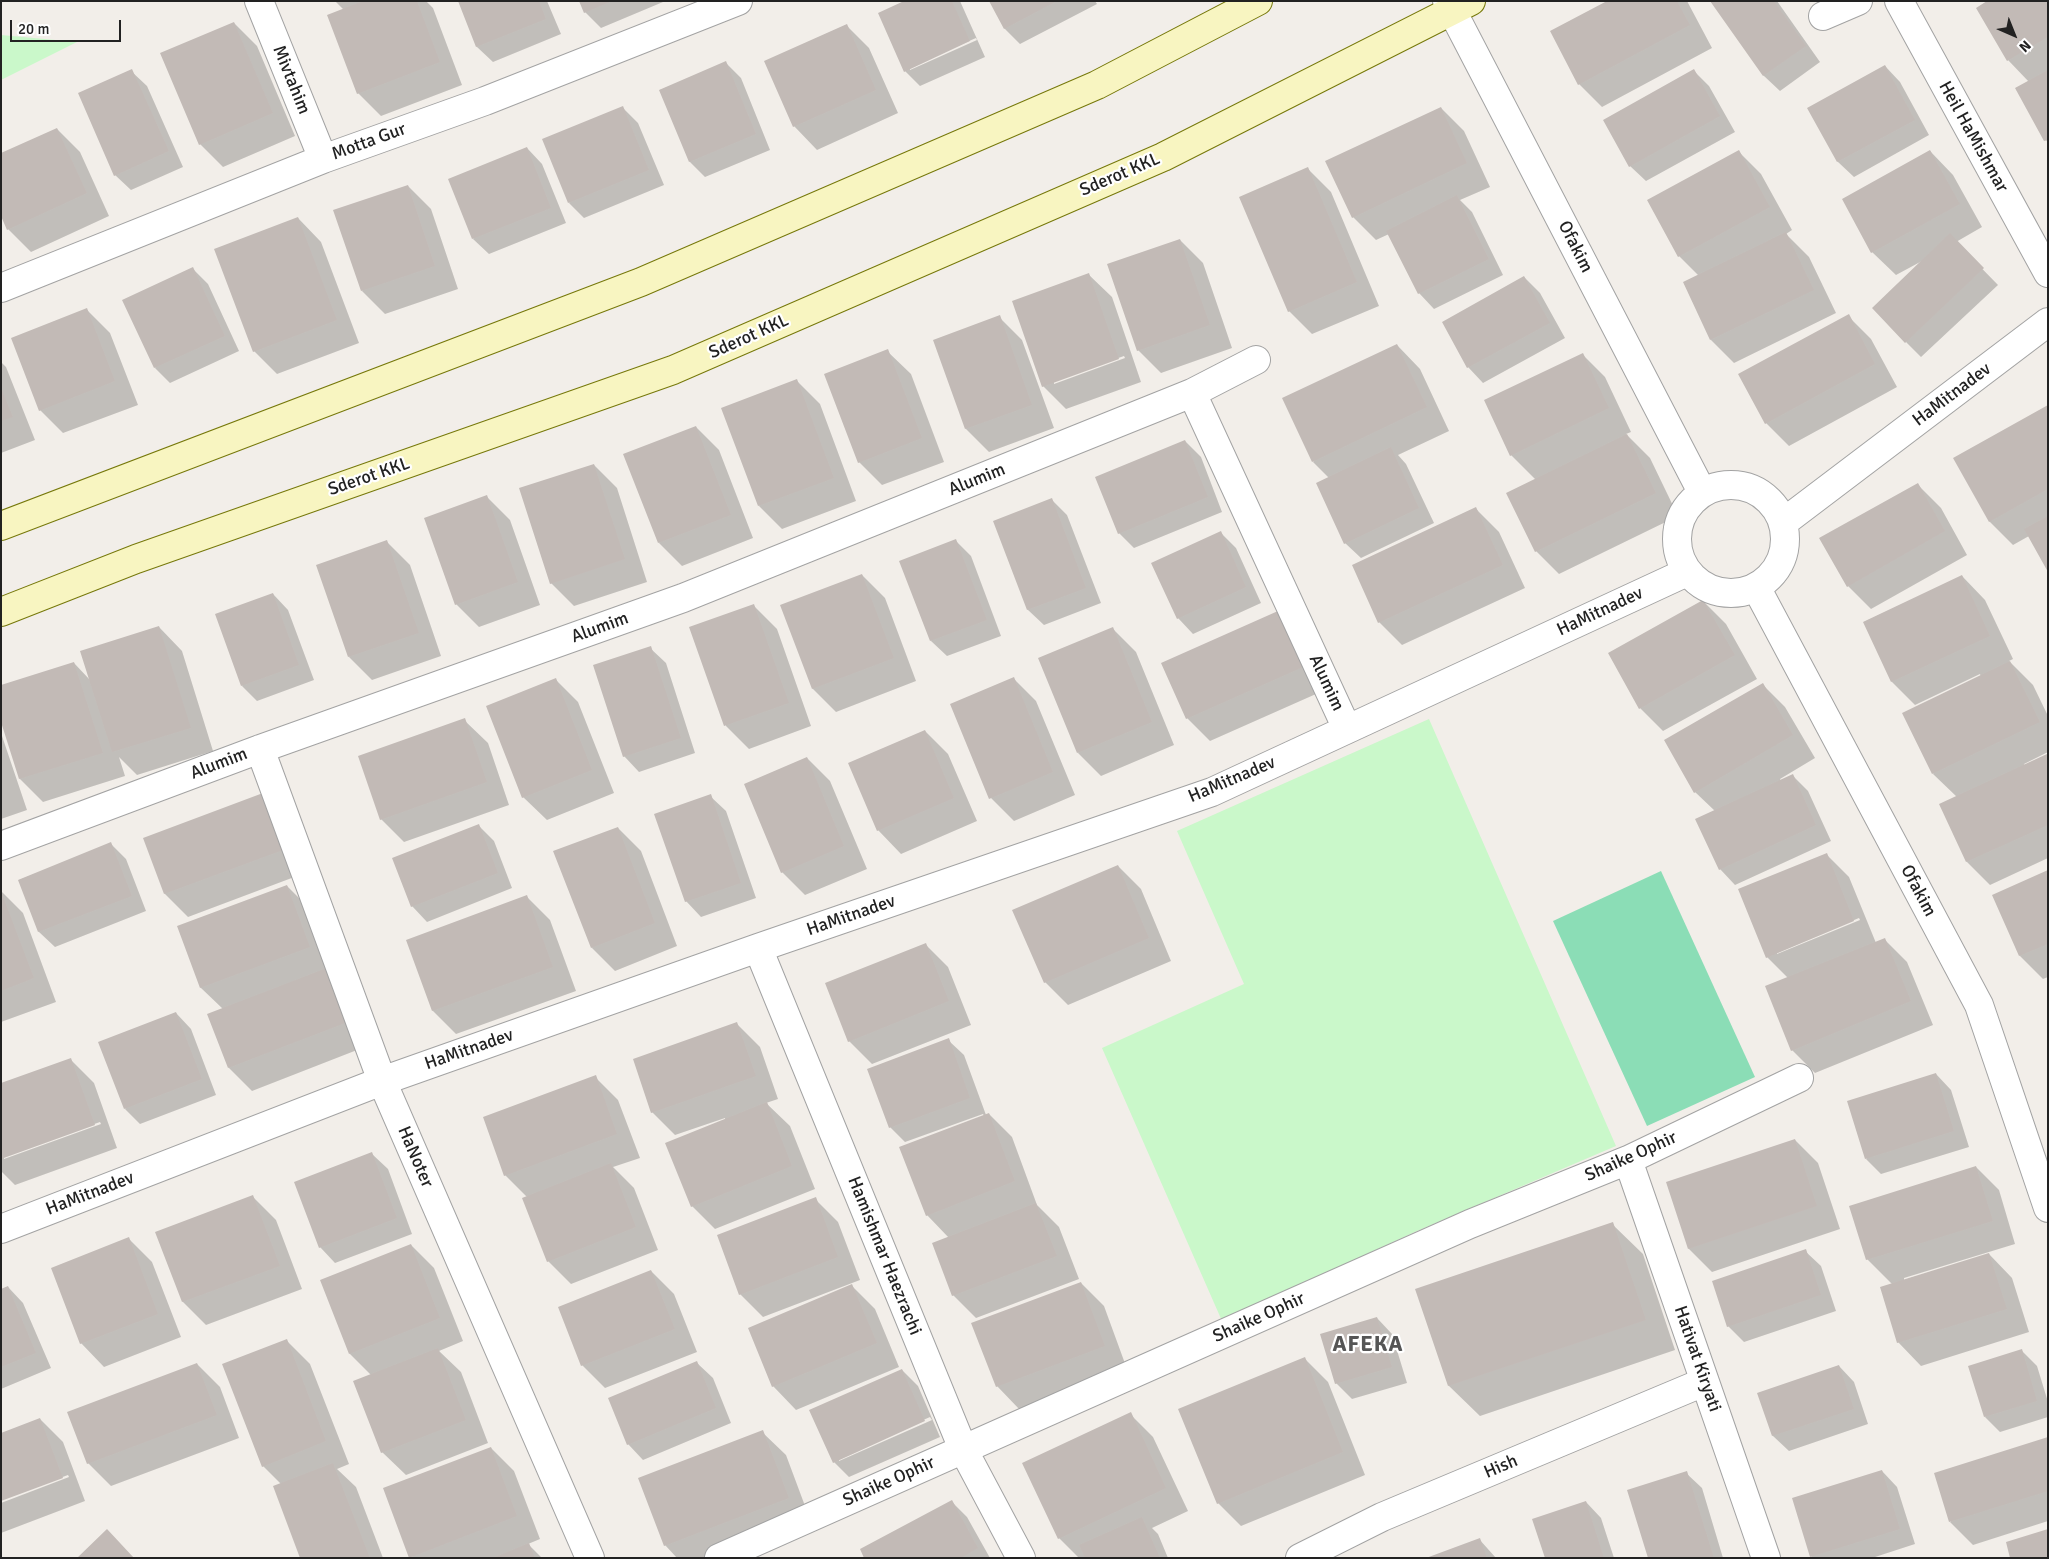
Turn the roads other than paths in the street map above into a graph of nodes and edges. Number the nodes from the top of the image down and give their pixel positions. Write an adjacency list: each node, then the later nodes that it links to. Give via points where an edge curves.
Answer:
1 (259, 1): 8 (street, Mivtahim)
2 (738, 1): 8 (street, Motta Gur, via 485,101)
3 (1258, 1): 16 (main road, via 1097,85 642,282)
4 (1858, 1): 7 (street)
5 (1898, 1): 9 (street, Heil HaMishmar)
6 (1457, 5): 14 (street, Ofakim); 19 (main road, Sderot KKL, via 1163,158 672,370 136,559)
7 (1823, 16)
8 (323, 159): 10 (street, Motta Gur)
9 (2048, 273)
10 (1, 288)
11 (2048, 322): 15 (street, HaMitnadev)
12 (1256, 360): 13 (street, Alumim)
13 (1192, 393): 20 (street, Alumim); 21 (street, Alumim, via 683,598)
14 (1702, 492): 15 (street, via 1717,485 1750,487 1765,495); 17 (street, via 1690,502 1677,529 1676,544)
15 (1784, 522): 18 (street, via 1784,552 1768,579)
16 (1, 526)
17 (1687, 572): 18 (street, via 1711,590 1726,593); 20 (street, HaMitnadev)
18 (1756, 588): 27 (street, Ofakim, via 1979,1005)
19 (1, 612)
20 (1347, 728): 23 (street, HaMitnadev, via 1212,792)
21 (260, 749): 22 (street, Alumim); 25 (street, HaNoter)
22 (1, 846)
23 (758, 948): 25 (street, HaMitnadev); 30 (street, Hamishmar Haezrachi)
24 (1799, 1078): 26 (street, Shaike Ophir)
25 (382, 1081): 28 (street, HaMitnadev); 31 (street, HaNoter)
26 (1628, 1160): 29 (street, Hativat Kiryati); 30 (street, Shaike Ophir, via 1470,1224)
27 (2048, 1208)
28 (1, 1229)
29 (1704, 1382): 34 (street, Hish, via 1382,1517); 35 (street, Hativat Kiryati)
30 (963, 1449): 32 (street, Shaike Ophir); 33 (street, Hamishmar Haezrachi)
31 (590, 1558)
32 (719, 1558)
33 (1021, 1558)
34 (1300, 1558)
35 (1766, 1558)

